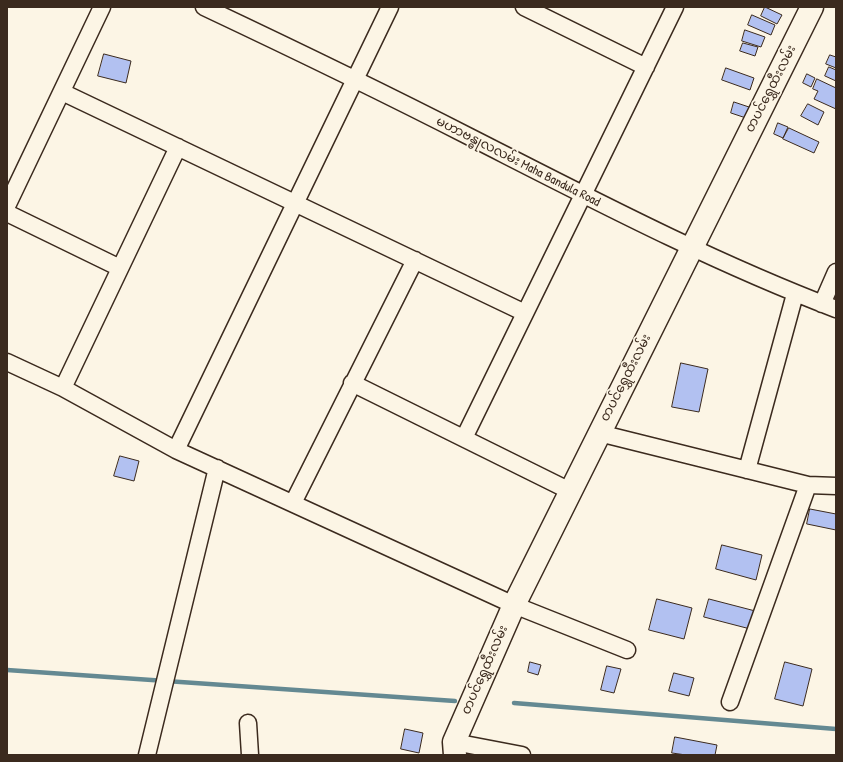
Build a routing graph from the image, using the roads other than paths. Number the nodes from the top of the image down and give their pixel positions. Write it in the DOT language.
graph roads {
  1 [pos="102,7"];
  2 [pos="204,7"];
  3 [pos="390,7"];
  4 [pos="524,7"];
  5 [pos="675,7"];
  6 [pos="812,7"];
  7 [pos="646,67"];
  8 [pos="355,79"];
  9 [pos="62,92"];
  10 [pos="178,147"];
  11 [pos="583,195"];
  12 [pos="295,203"];
  13 [pos="7,206"];
  14 [pos="7,213"];
  15 [pos="692,248"];
  16 [pos="415,260"];
  17 [pos="120,268"];
  18 [pos="836,272"];
  19 [pos="795,294"];
  20 [pos="829,307"];
  21 [pos="525,313"];
  22 [pos="7,362"];
  23 [pos="352,383"];
  24 [pos="63,388"];
  25 [pos="599,433"];
  26 [pos="464,438"];
  27 [pos="176,450"];
  28 [pos="217,468"];
  29 [pos="747,470"];
  30 [pos="808,485"];
  31 [pos="836,486"];
  32 [pos="570,491"];
  33 [pos="293,504"];
  34 [pos="514,605"];
  35 [pos="627,650"];
  36 [pos="730,702"];
  37 [pos="248,723"];
  38 [pos="454,749"];
  39 [pos="147,755"];
  40 [pos="250,755"];
  41 [pos="522,755"];
  1 -- 9 [label="street"];
  2 -- 8 [label="street, မဟာဗန္ဓုလလမ်း Maha Bandula Road"];
  3 -- 8 [label="street"];
  4 -- 7 [label="street"];
  5 -- 7 [label="street"];
  6 -- 15 [label="street, တပင်ရွှေထီးလမ်း"];
  7 -- 11 [label="street"];
  8 -- 11 [label="street, မဟာဗန္ဓုလလမ်း Maha Bandula Road"];
  8 -- 12 [label="street"];
  9 -- 10 [label="street"];
  9 -- 13 [label="street"];
  10 -- 12 [label="street"];
  10 -- 17 [label="street"];
  11 -- 15 [label="street, မဟာဗန္ဓုလလမ်း Maha Bandula Road"];
  11 -- 21 [label="street"];
  12 -- 16 [label="street"];
  12 -- 27 [label="street"];
  14 -- 17 [label="street"];
  15 -- 19 [label="street, မဟာဗန္ဓုလလမ်း Maha Bandula Road"];
  15 -- 25 [label="street, တပင်ရွှေထီးလမ်း"];
  16 -- 21 [label="street"];
  16 -- 23 [label="street"];
  17 -- 24 [label="street"];
  18 -- 20 [label="street"];
  19 -- 20 [label="street, မဟာဗန္ဓုလလမ်း Maha Bandula Road"];
  19 -- 29 [label="street"];
  21 -- 26 [label="street"];
  22 -- 24 [label="street"];
  23 -- 26 [label="street"];
  23 -- 33 [label="street"];
  24 -- 27 [label="street"];
  25 -- 29 [label="street"];
  25 -- 32 [label="street, တပင်ရွှေထီးလမ်း"];
  26 -- 32 [label="street"];
  27 -- 28 [label="street"];
  28 -- 33 [label="street"];
  28 -- 39 [label="street"];
  29 -- 30 [label="street"];
  30 -- 31 [label="street"];
  30 -- 36 [label="street"];
  32 -- 34 [label="street, တပင်ရွှေထီးလမ်း"];
  33 -- 34 [label="street"];
  34 -- 35 [label="street"];
  34 -- 38 [label="street, တပင်ရွှေထီးလမ်း"];
  37 -- 40 [label="street"];
  38 -- 41 [label="street"];
}
